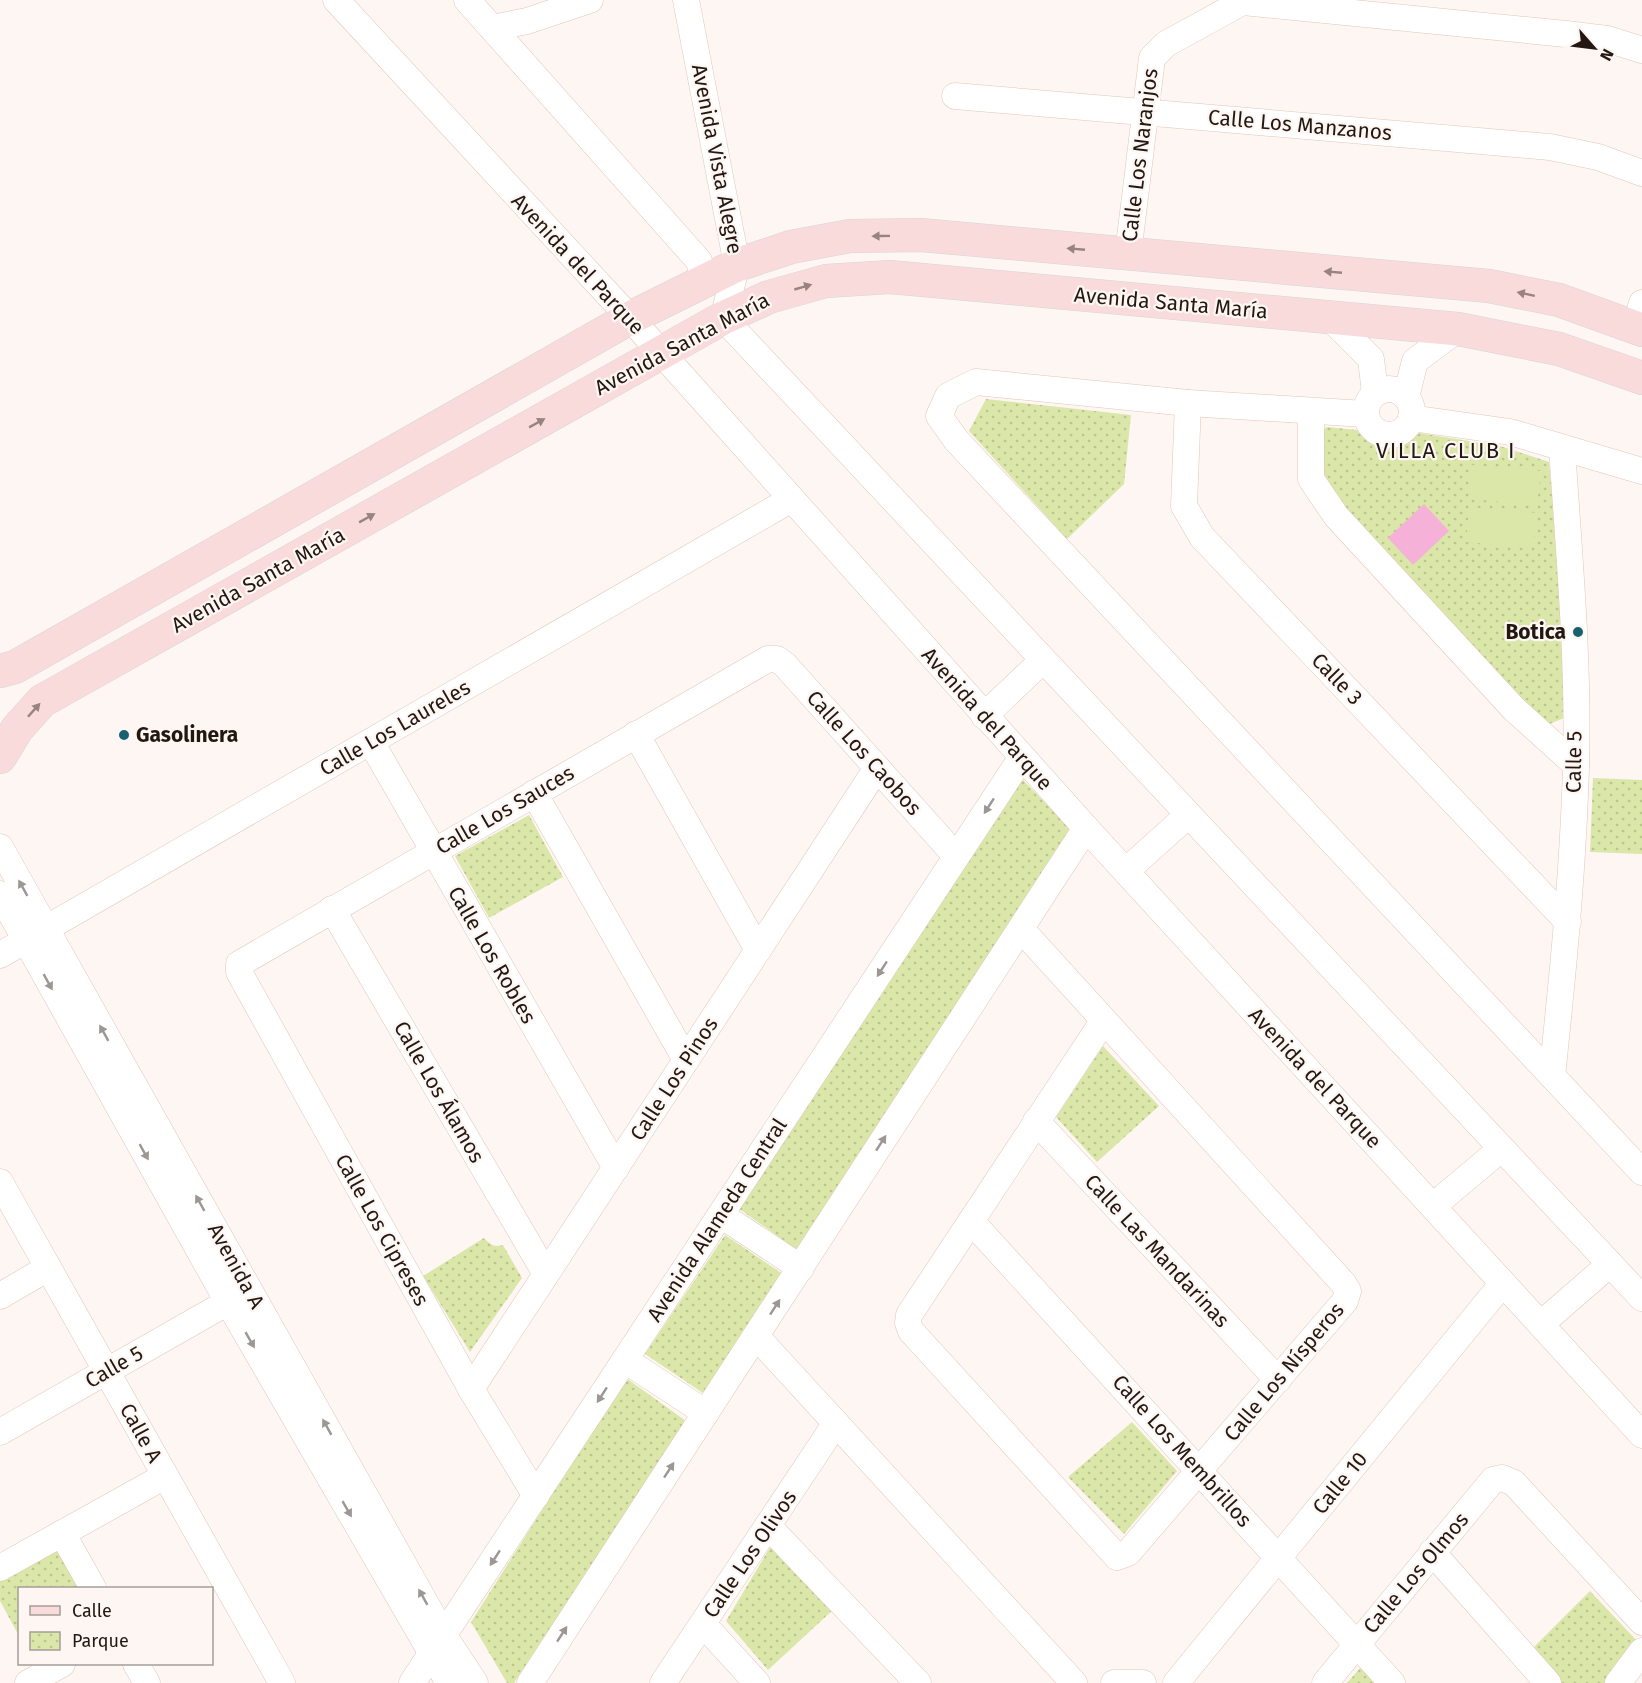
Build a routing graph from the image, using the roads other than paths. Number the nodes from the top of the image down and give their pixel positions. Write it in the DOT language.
graph roads {
  1 [pos="336,0"];
  2 [pos="467,0"];
  3 [pos="590,0"];
  4 [pos="686,0"];
  5 [pos="1245,1"];
  6 [pos="492,28"];
  7 [pos="1642,50"];
  8 [pos="955,96"];
  9 [pos="1146,112"];
  10 [pos="1642,173"];
  11 [pos="1138,254"];
  12 [pos="737,265"];
  13 [pos="704,281"];
  14 [pos="1144,300"];
  15 [pos="1573,306"];
  16 [pos="1329,317"];
  17 [pos="630,318"];
  18 [pos="723,318"];
  19 [pos="1640,320"];
  20 [pos="1458,329"];
  21 [pos="1559,349"];
  22 [pos="660,353"];
  23 [pos="1371,359"];
  24 [pos="1415,362"];
  25 [pos="1642,378"];
  26 [pos="1188,403"];
  27 [pos="1370,404"];
  28 [pos="1409,407"];
  29 [pos="1311,413"];
  30 [pos="1562,448"];
  31 [pos="1642,471"];
  32 [pos="790,500"];
  33 [pos="768,659"];
  34 [pos="1043,660"];
  35 [pos="0,671"];
  36 [pos="984,716"];
  37 [pos="0,734"];
  38 [pos="636,734"];
  39 [pos="371,742"];
  40 [pos="0,746"];
  41 [pos="0,757"];
  42 [pos="1022,757"];
  43 [pos="1576,765"];
  44 [pos="877,768"];
  45 [pos="534,793"];
  46 [pos="1188,815"];
  47 [pos="1086,828"];
  48 [pos="0,846"];
  49 [pos="432,852"];
  50 [pos="956,856"];
  51 [pos="1126,871"];
  52 [pos="0,894"];
  53 [pos="332,909"];
  54 [pos="1568,922"];
  55 [pos="1021,928"];
  56 [pos="35,936"];
  57 [pos="758,950"];
  58 [pos="0,955"];
  59 [pos="242,961"];
  60 [pos="1104,1020"];
  61 [pos="686,1060"];
  62 [pos="1552,1076"];
  63 [pos="1036,1121"];
  64 [pos="1501,1149"];
  65 [pos="616,1168"];
  66 [pos="1642,1172"];
  67 [pos="0,1182"];
  68 [pos="1433,1206"];
  69 [pos="721,1215"];
  70 [pos="971,1221"];
  71 [pos="1610,1264"];
  72 [pos="48,1268"];
  73 [pos="801,1268"];
  74 [pos="546,1274"];
  75 [pos="1503,1283"];
  76 [pos="0,1296"];
  77 [pos="1642,1298"];
  78 [pos="228,1302"];
  79 [pos="1541,1324"];
  80 [pos="756,1336"];
  81 [pos="626,1360"];
  82 [pos="106,1371"];
  83 [pos="1278,1380"];
  84 [pos="471,1389"];
  85 [pos="706,1413"];
  86 [pos="836,1423"];
  87 [pos="0,1432"];
  88 [pos="1642,1435"];
  89 [pos="1200,1471"];
  90 [pos="165,1476"];
  91 [pos="536,1496"];
  92 [pos="768,1526"];
  93 [pos="62,1533"];
  94 [pos="1432,1552"];
  95 [pos="1279,1557"];
  96 [pos="0,1568"];
  97 [pos="92,1587"];
  98 [pos="1642,1622"];
  99 [pos="703,1624"];
  100 [pos="1357,1644"];
  101 [pos="438,1645"];
  102 [pos="1642,1651"];
  103 [pos="60,1665"];
  104 [pos="137,1665"];
  105 [pos="28,1683"];
  106 [pos="147,1683"];
  107 [pos="282,1683"];
  108 [pos="412,1683"];
  109 [pos="449,1683"];
  110 [pos="475,1683"];
  111 [pos="530,1683"];
  112 [pos="663,1683"];
  113 [pos="758,1683"];
  114 [pos="918,1683"];
  115 [pos="1074,1683"];
  116 [pos="1114,1683"];
  117 [pos="1143,1683"];
  118 [pos="1176,1683"];
  119 [pos="1324,1683"];
  120 [pos="1392,1683"];
  121 [pos="1548,1683"];
  122 [pos="1618,1683"];
  1 -- 17 [label="street, Avenida del Parque"];
  2 -- 6 [label="street"];
  3 -- 6 [label="street"];
  4 -- 12 [label="street, Avenida Vista Alegre"];
  5 -- 7 [label="street"];
  5 -- 9 [label="street, Calle Los Naranjos"];
  6 -- 13 [label="street"];
  8 -- 9 [label="street, Calle Los Manzanos"];
  9 -- 10 [label="street, Calle Los Manzanos"];
  9 -- 11 [label="street, Calle Los Naranjos"];
  11 -- 12 [label="main road, Avenida Santa María, one-way"];
  11 -- 14 [label="main road"];
  15 -- 11 [label="main road, Avenida Santa María, one-way"];
  12 -- 13 [label="main road, Avenida Santa María"];
  12 -- 18 [label="street, Avenida Vista Alegre"];
  13 -- 17 [label="main road, Avenida Santa María"];
  14 -- 16 [label="main road, Avenida Santa María"];
  18 -- 14 [label="main road, Avenida Santa María, one-way"];
  15 -- 19 [label="main road, Avenida Santa María"];
  15 -- 21 [label="main road"];
  16 -- 20 [label="main road, Avenida Santa María"];
  16 -- 23 [label="street"];
  17 -- 22 [label="street, Avenida del Parque"];
  17 -- 35 [label="main road, Avenida Santa María"];
  18 -- 22 [label="main road, Avenida Santa María"];
  18 -- 34 [label="street"];
  20 -- 21 [label="main road, Avenida Santa María"];
  20 -- 24 [label="street"];
  21 -- 25 [label="main road, Avenida Santa María"];
  22 -- 32 [label="street, Avenida del Parque"];
  41 -- 22 [label="main road, Avenida Santa María, one-way"];
  23 -- 24 [label="street"];
  23 -- 27 [label="street"];
  24 -- 28 [label="street"];
  26 -- 29 [label="street"];
  26 -- 54 [label="street, Calle 3"];
  26 -- 62 [label="street"];
  27 -- 28 [label="street"];
  27 -- 28 [label="street"];
  27 -- 29 [label="street"];
  28 -- 30 [label="street"];
  29 -- 43 [label="street"];
  30 -- 31 [label="street"];
  30 -- 43 [label="street, Calle 5"];
  32 -- 36 [label="street, Avenida del Parque"];
  32 -- 39 [label="street, Calle Los Laureles"];
  33 -- 38 [label="street, Calle Los Sauces"];
  33 -- 44 [label="street, Calle Los Caobos"];
  34 -- 36 [label="street"];
  34 -- 46 [label="street"];
  36 -- 42 [label="street, Avenida del Parque"];
  37 -- 40 [label="main road"];
  38 -- 45 [label="street, Calle Los Sauces"];
  38 -- 57 [label="street"];
  39 -- 49 [label="street, Calle Los Robles"];
  39 -- 56 [label="street, Calle Los Laureles"];
  42 -- 47 [label="street, Avenida del Parque"];
  42 -- 50 [label="street, Avenida Alameda Central, one-way"];
  43 -- 54 [label="street, Calle 5"];
  44 -- 50 [label="street, Calle Los Caobos"];
  44 -- 57 [label="street, Calle Los Pinos"];
  45 -- 49 [label="street, Calle Los Sauces"];
  45 -- 61 [label="street"];
  46 -- 51 [label="street"];
  46 -- 64 [label="street"];
  47 -- 51 [label="street, Avenida del Parque"];
  47 -- 55 [label="street"];
  56 -- 48 [label="street, Avenida A, one-way"];
  49 -- 53 [label="street, Calle Los Sauces"];
  49 -- 65 [label="street, Calle Los Robles"];
  50 -- 69 [label="street, Avenida Alameda Central, one-way"];
  51 -- 68 [label="street, Avenida del Parque"];
  52 -- 56 [label="street, Avenida A"];
  53 -- 59 [label="street, Calle Los Sauces"];
  53 -- 74 [label="street, Calle Los Álamos"];
  54 -- 62 [label="street, Calle 5"];
  55 -- 60 [label="street, Calle Los Nísperos"];
  73 -- 55 [label="street, one-way"];
  56 -- 58 [label="street, Calle Los Laureles"];
  56 -- 78 [label="street, Avenida A, one-way"];
  101 -- 56 [label="street, Avenida A, one-way"];
  57 -- 61 [label="street, Calle Los Pinos"];
  59 -- 84 [label="street, Calle Los Cipreses"];
  60 -- 63 [label="street"];
  60 -- 83 [label="street, Calle Los Nísperos"];
  61 -- 65 [label="street, Calle Los Pinos"];
  62 -- 66 [label="street"];
  63 -- 70 [label="street"];
  63 -- 83 [label="street, Calle Las Mandarinas"];
  64 -- 68 [label="street"];
  64 -- 71 [label="street"];
  65 -- 74 [label="street, Calle Los Pinos"];
  67 -- 72 [label="street, Calle A"];
  68 -- 75 [label="street, Avenida del Parque"];
  69 -- 73 [label="street"];
  69 -- 81 [label="street, Avenida Alameda Central"];
  70 -- 89 [label="street, Calle Los Membrillos"];
  70 -- 89 [label="street, Calle Los Nísperos"];
  71 -- 77 [label="street"];
  71 -- 79 [label="street"];
  72 -- 76 [label="street"];
  72 -- 82 [label="street, Calle A"];
  80 -- 73 [label="street, one-way"];
  74 -- 84 [label="street, Calle Los Pinos"];
  75 -- 79 [label="street, Avenida del Parque"];
  75 -- 95 [label="street, Calle 10"];
  78 -- 82 [label="street, Calle 5"];
  78 -- 101 [label="street, Avenida A, one-way"];
  79 -- 88 [label="street, Avenida del Parque"];
  80 -- 85 [label="street"];
  80 -- 86 [label="street"];
  81 -- 85 [label="street"];
  81 -- 91 [label="street, Avenida Alameda Central, one-way"];
  82 -- 87 [label="street, Calle 5"];
  82 -- 90 [label="street, Calle A"];
  83 -- 89 [label="street, Calle Los Nísperos"];
  84 -- 91 [label="street, Calle Los Cipreses"];
  111 -- 85 [label="street, one-way"];
  86 -- 92 [label="street, Calle Los Olivos"];
  86 -- 115 [label="street"];
  89 -- 95 [label="street, Calle Los Membrillos"];
  90 -- 93 [label="street"];
  90 -- 107 [label="street, Calle A"];
  91 -- 101 [label="street, Avenida Alameda Central, one-way"];
  92 -- 99 [label="street, Calle Los Olivos"];
  92 -- 114 [label="street"];
  93 -- 96 [label="street"];
  93 -- 97 [label="street"];
  94 -- 98 [label="street, Calle Los Olmos"];
  94 -- 100 [label="street, Calle Los Olmos"];
  94 -- 121 [label="street"];
  95 -- 100 [label="street, Calle Los Membrillos"];
  95 -- 118 [label="street, Calle 10"];
  99 -- 112 [label="street, Calle Los Olivos"];
  99 -- 113 [label="street"];
  100 -- 119 [label="street, Calle Los Olmos"];
  100 -- 120 [label="street, Calle Los Membrillos"];
  101 -- 108 [label="street, Avenida Alameda Central"];
  101 -- 109 [label="street, Avenida A"];
  101 -- 110 [label="street, Avenida A"];
  102 -- 122 [label="street"];
  103 -- 105 [label="street"];
  104 -- 106 [label="street"];
  116 -- 117 [label="street"];
}
